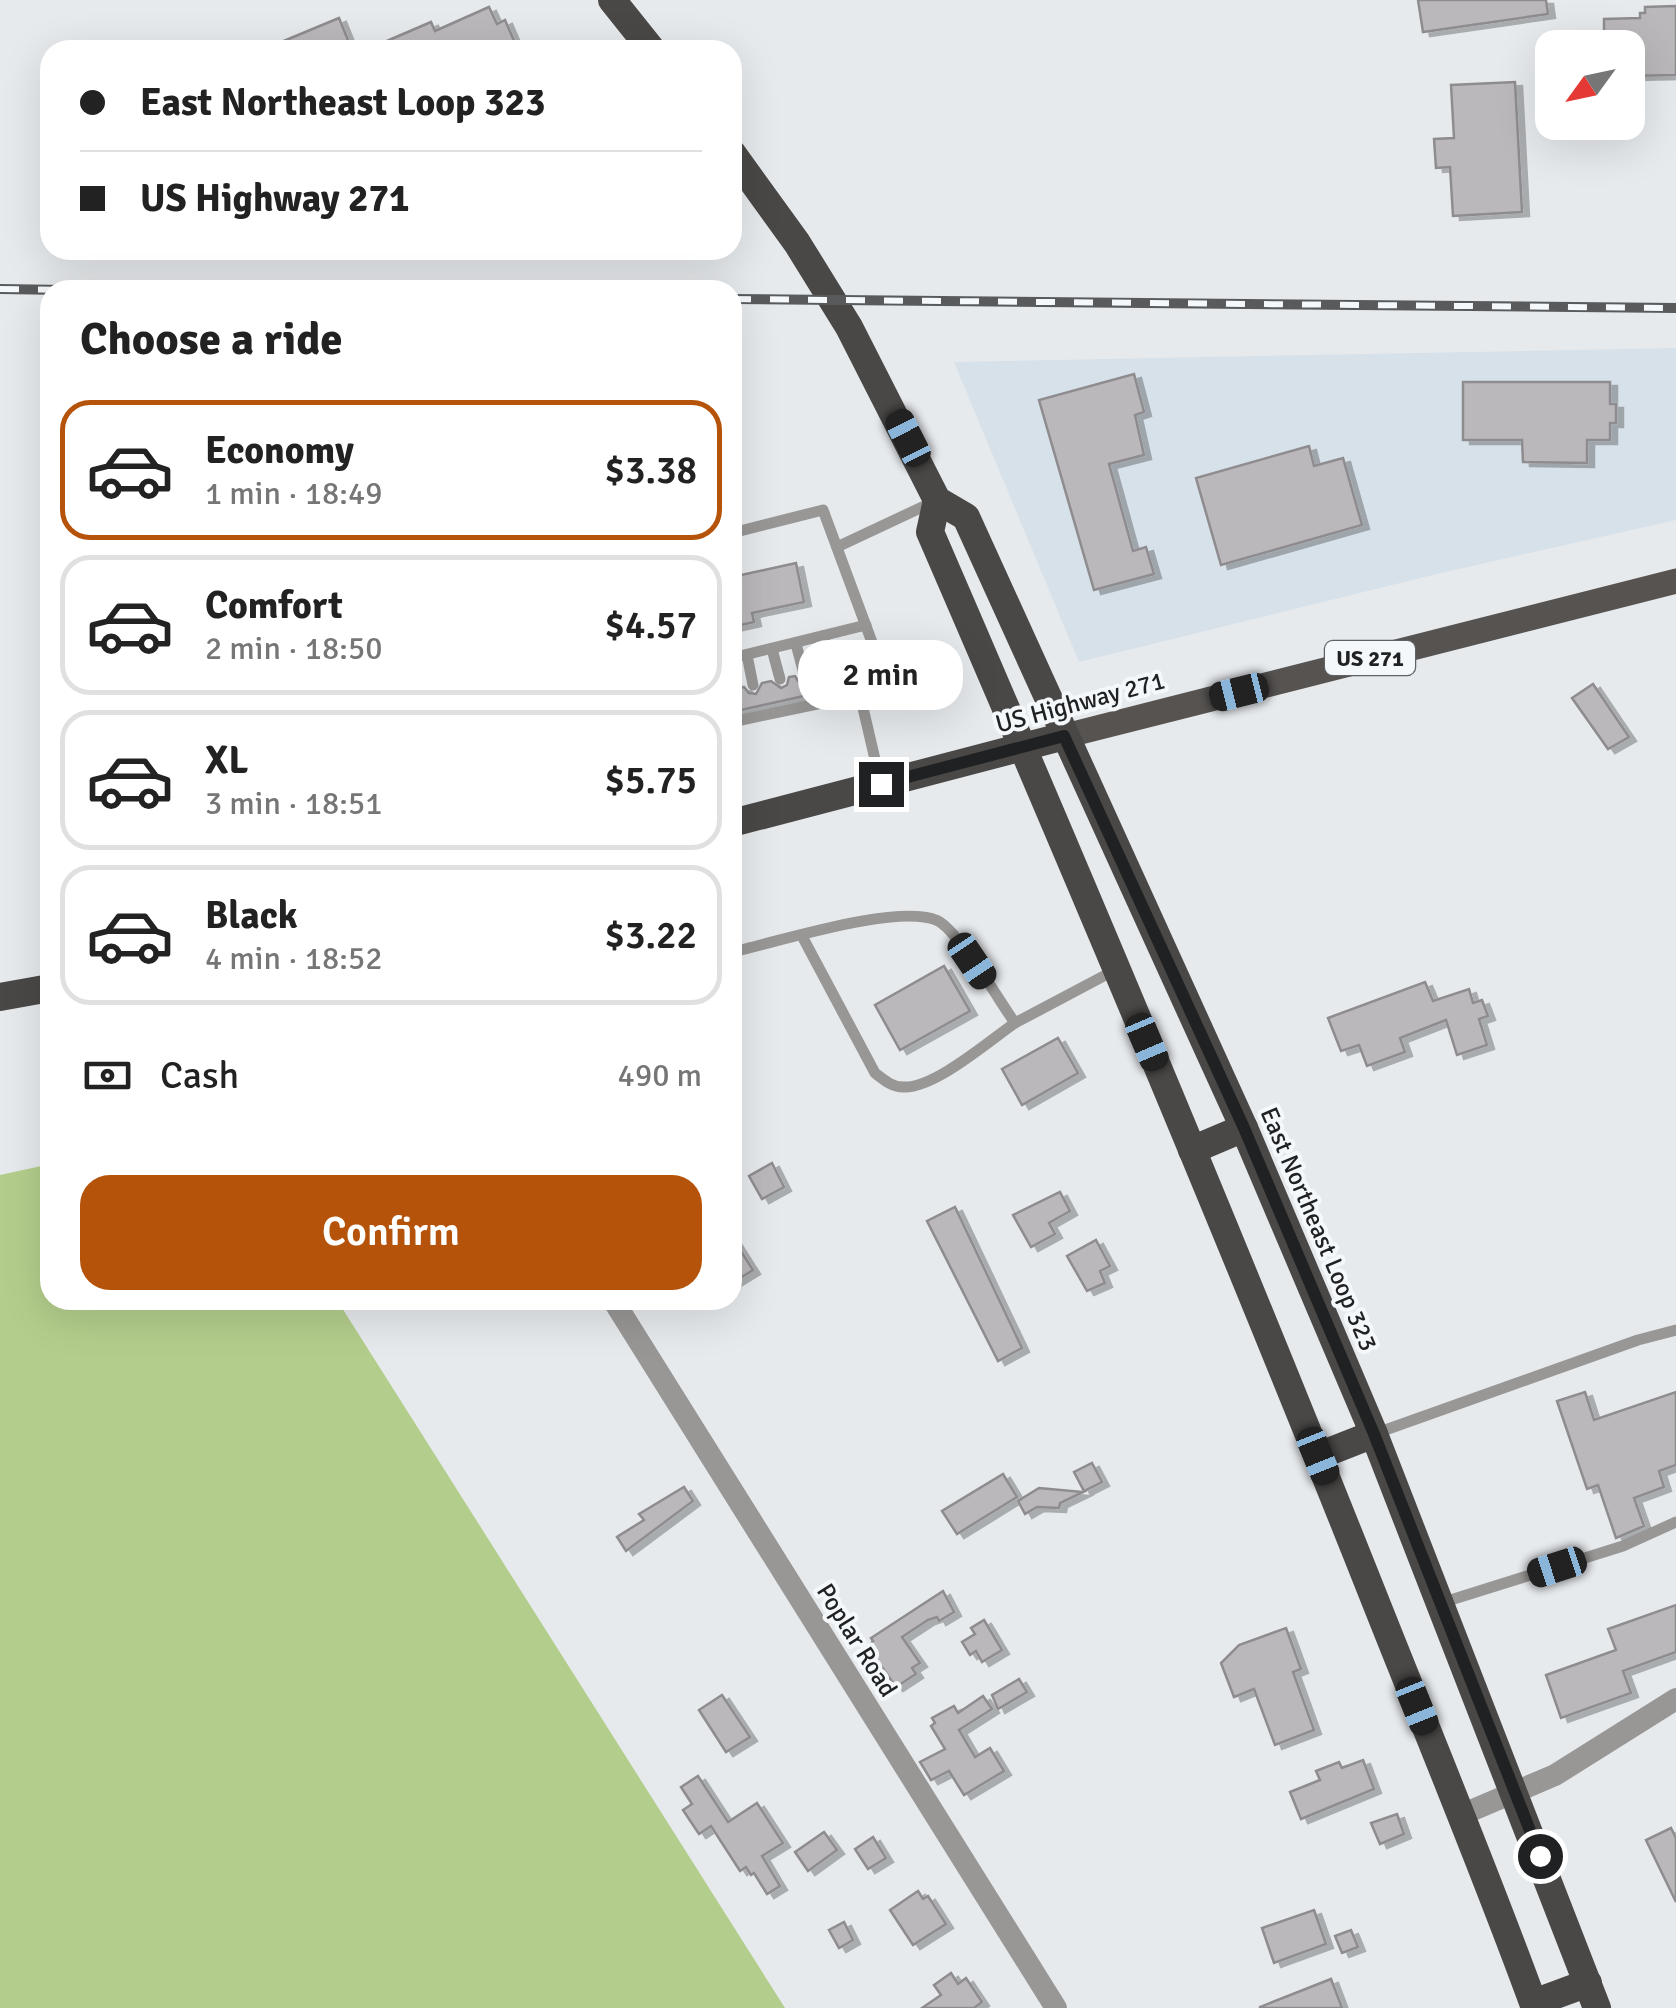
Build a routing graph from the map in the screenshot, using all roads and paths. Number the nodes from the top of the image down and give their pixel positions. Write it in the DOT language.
graph roads {
  1 [pos="612,0"];
  2 [pos="644,40"];
  3 [pos="742,167"];
  4 [pos="937,500"];
  5 [pos="742,530"];
  6 [pos="837,547"];
  7 [pos="1675,583"];
  8 [pos="866,625"];
  9 [pos="823,636"];
  10 [pos="796,644"];
  11 [pos="772,650"];
  12 [pos="747,655"];
  13 [pos="742,656"];
  14 [pos="832,667"];
  15 [pos="804,674"];
  16 [pos="780,679"];
  17 [pos="753,686"];
  18 [pos="860,695"];
  19 [pos="742,717"];
  20 [pos="1064,736"];
  21 [pos="1024,748"];
  22 [pos="881,784"];
  23 [pos="742,820"];
  24 [pos="802,936"];
  25 [pos="742,950"];
  26 [pos="1116,969"];
  27 [pos="40,990"];
  28 [pos="0,998"];
  29 [pos="1014,1024"];
  30 [pos="1244,1128"];
  31 [pos="1192,1150"];
  32 [pos="619,1310"];
  33 [pos="1676,1330"];
  34 [pos="1374,1434"];
  35 [pos="1318,1456"];
  36 [pos="1676,1522"];
  37 [pos="1440,1603"];
  38 [pos="1676,1698"];
  39 [pos="1516,1794"];
  40 [pos="1460,1815"];
  41 [pos="1593,1995"];
  42 [pos="1535,2006"];
  43 [pos="1056,2008"];
  1 -- 2 [label="highway"];
  3 -- 4 [label="highway, East Northeast Loop 323"];
  4 -- 6 [label="lane"];
  4 -- 20 [label="highway, East Northeast Loop 323"];
  4 -- 21 [label="highway, East Northeast Loop 323"];
  5 -- 6 [label="lane"];
  6 -- 8 [label="lane"];
  7 -- 20 [label="main road, US Highway 271 / US 271"];
  8 -- 9 [label="lane"];
  8 -- 18 [label="lane"];
  9 -- 10 [label="lane"];
  9 -- 14 [label="lane"];
  10 -- 11 [label="lane"];
  10 -- 15 [label="lane"];
  11 -- 12 [label="lane"];
  11 -- 16 [label="lane"];
  12 -- 13 [label="lane"];
  12 -- 17 [label="lane"];
  18 -- 19 [label="lane"];
  18 -- 22 [label="lane"];
  20 -- 21 [label="highway, US Highway 271 / US 271"];
  20 -- 30 [label="highway, East Northeast Loop 323"];
  21 -- 22 [label="highway, US Highway 271 / US 271"];
  21 -- 26 [label="highway, East Northeast Loop 323"];
  22 -- 23 [label="highway, US Highway 271 / US 271"];
  24 -- 25 [label="lane"];
  24 -- 29 [label="lane"];
  24 -- 29 [label="lane"];
  26 -- 29 [label="lane"];
  26 -- 31 [label="highway, East Northeast Loop 323"];
  27 -- 28 [label="highway"];
  30 -- 31 [label="highway"];
  30 -- 34 [label="highway, East Northeast Loop 323"];
  31 -- 35 [label="highway, East Northeast Loop 323"];
  32 -- 43 [label="street, Poplar Road"];
  33 -- 34 [label="lane"];
  34 -- 35 [label="highway"];
  34 -- 37 [label="highway, East Northeast Loop 323"];
  35 -- 40 [label="highway, East Northeast Loop 323"];
  36 -- 37 [label="lane"];
  37 -- 39 [label="highway, East Northeast Loop 323"];
  38 -- 39 [label="street"];
  39 -- 40 [label="street"];
  39 -- 41 [label="highway, East Northeast Loop 323"];
  40 -- 42 [label="highway, East Northeast Loop 323"];
  41 -- 42 [label="highway"];
}
